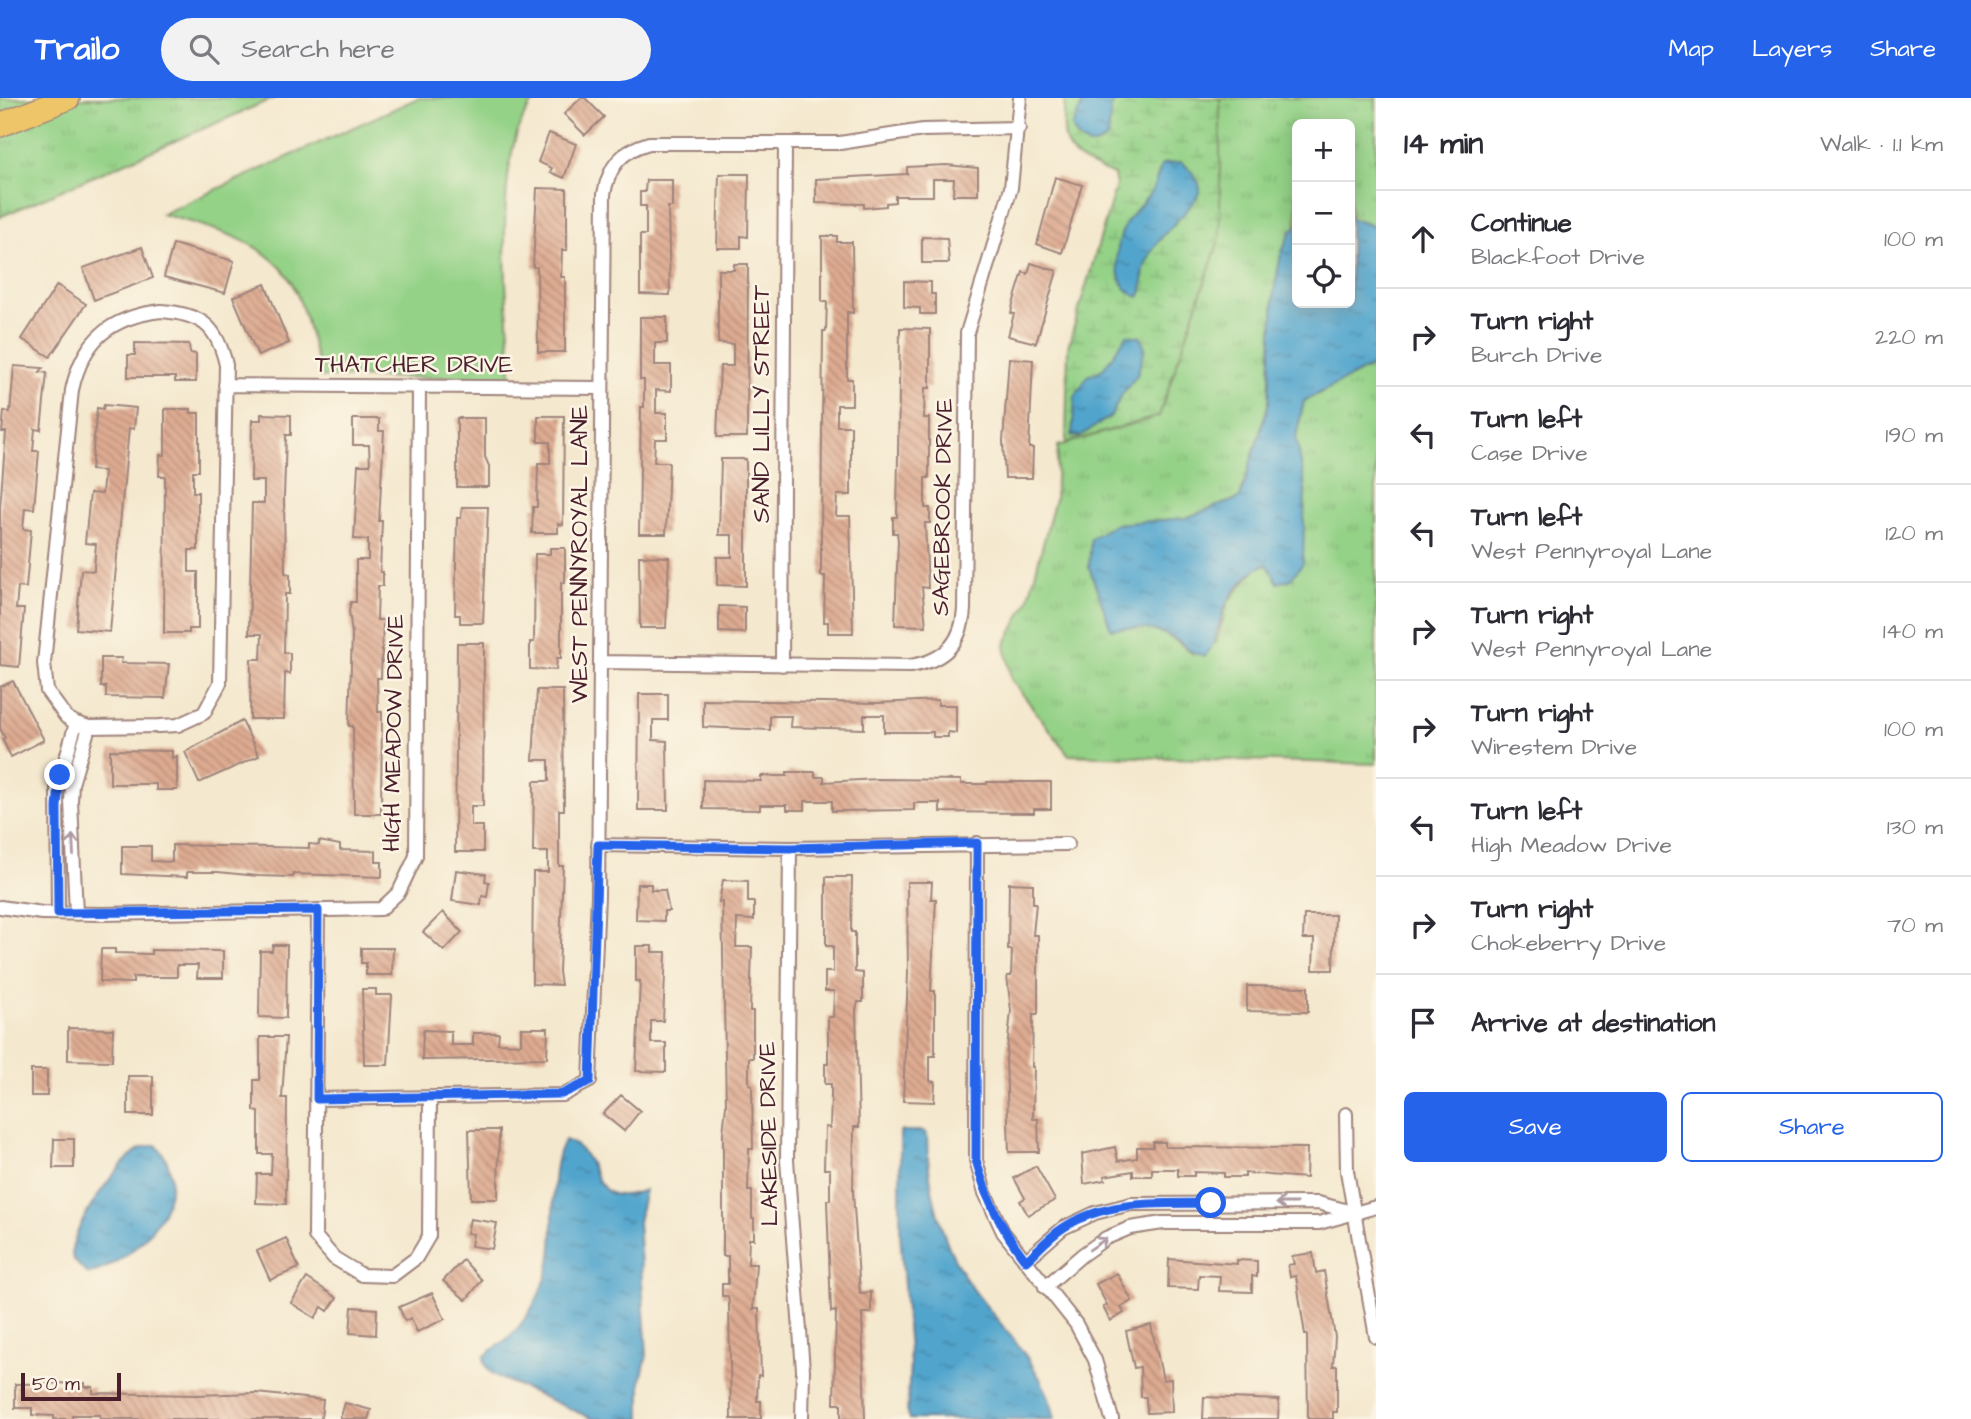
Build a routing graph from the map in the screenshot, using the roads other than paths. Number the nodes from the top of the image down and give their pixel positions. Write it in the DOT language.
graph roads {
  1 [pos="68,98"];
  2 [pos="1020,98"];
  3 [pos="0,125"];
  4 [pos="1019,128"];
  5 [pos="785,143"];
  6 [pos="225,385"];
  7 [pos="419,387"];
  8 [pos="602,388"];
  9 [pos="600,662"];
  10 [pos="782,665"];
  11 [pos="76,723"];
  12 [pos="89,727"];
  13 [pos="977,843"];
  14 [pos="1068,844"];
  15 [pos="598,845"];
  16 [pos="790,848"];
  17 [pos="3,904"];
  18 [pos="318,910"];
  19 [pos="58,913"];
  20 [pos="76,914"];
  21 [pos="430,1097"];
  22 [pos="317,1099"];
  23 [pos="1346,1114"];
  24 [pos="1376,1207"];
  25 [pos="1353,1212"];
  26 [pos="1026,1261"];
  27 [pos="1045,1287"];
  28 [pos="1376,1337"];
  29 [pos="802,1419"];
  30 [pos="1112,1419"];
  1 -- 3 [label="highway"];
  2 -- 4 [label="street, SAGEBROOK DRIVE"];
  4 -- 5 [label="street, WEST PENNYROYAL LANE"];
  4 -- 10 [label="street, SAGEBROOK DRIVE"];
  5 -- 8 [label="street, WEST PENNYROYAL LANE"];
  5 -- 10 [label="street, SAND LILLY STREET"];
  6 -- 7 [label="street, THATCHER DRIVE"];
  6 -- 11 [label="street"];
  6 -- 12 [label="street"];
  7 -- 8 [label="street, THATCHER DRIVE"];
  7 -- 18 [label="street, HIGH MEADOW DRIVE"];
  8 -- 9 [label="street, WEST PENNYROYAL LANE"];
  9 -- 10 [label="street, SAGEBROOK DRIVE"];
  9 -- 15 [label="street, WEST PENNYROYAL LANE"];
  11 -- 12 [label="street"];
  11 -- 19 [label="street"];
  20 -- 12 [label="street, one-way"];
  13 -- 14 [label="street"];
  13 -- 16 [label="street"];
  13 -- 26 [label="street"];
  15 -- 16 [label="street"];
  15 -- 21 [label="street, WEST PENNYROYAL LANE"];
  16 -- 29 [label="street, LAKESIDE DRIVE"];
  17 -- 19 [label="street, HIGH MEADOW DRIVE"];
  18 -- 20 [label="street, HIGH MEADOW DRIVE"];
  18 -- 22 [label="street"];
  19 -- 20 [label="street, HIGH MEADOW DRIVE"];
  21 -- 22 [label="street, WEST PENNYROYAL LANE"];
  21 -- 22 [label="street"];
  23 -- 25 [label="street"];
  24 -- 25 [label="street"];
  25 -- 26 [label="street, one-way"];
  27 -- 25 [label="street, one-way"];
  25 -- 28 [label="street"];
  26 -- 27 [label="street"];
  27 -- 30 [label="street"];
}
